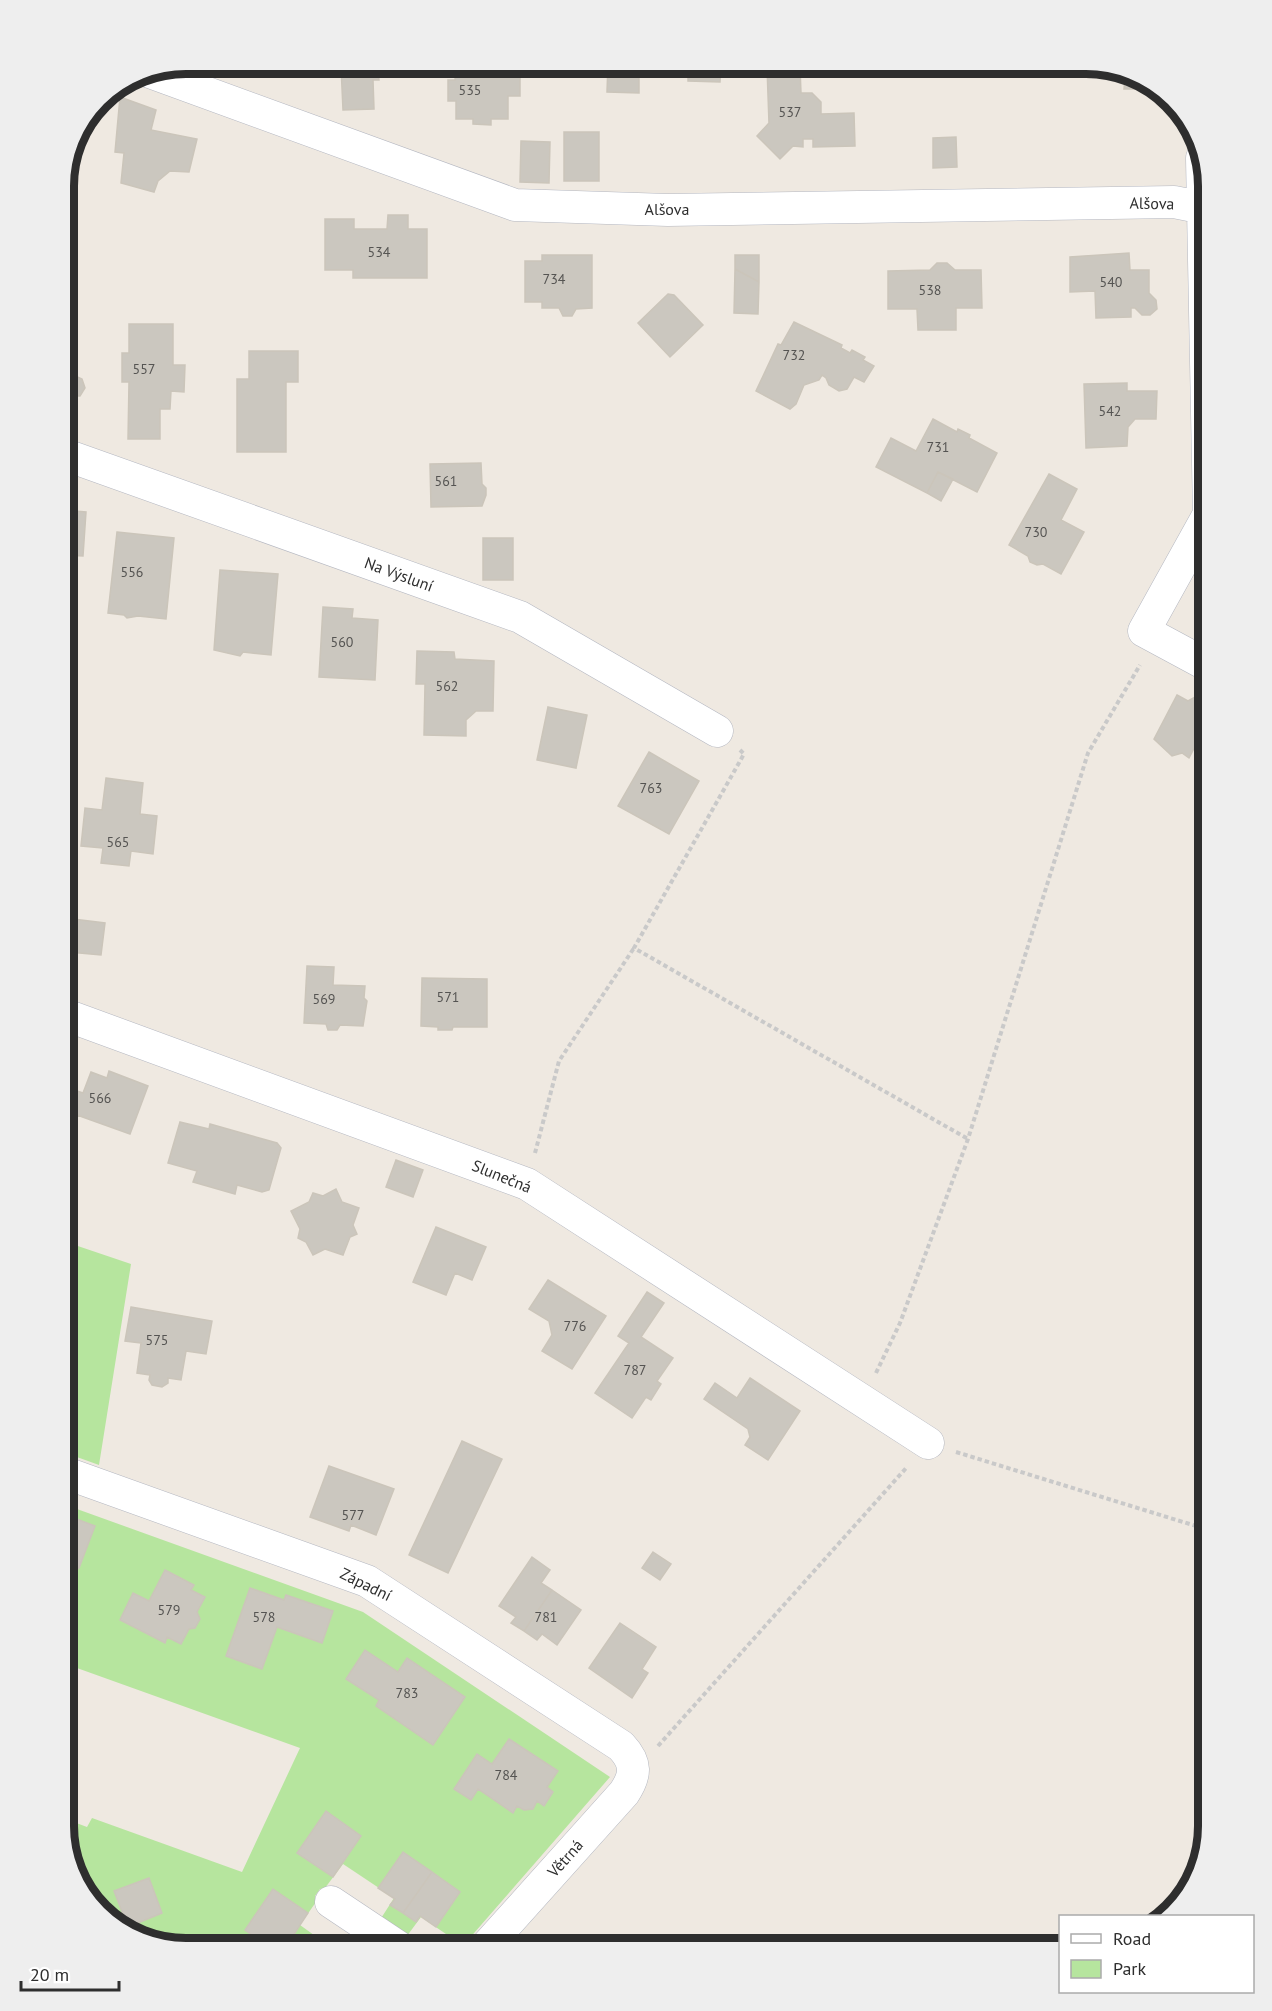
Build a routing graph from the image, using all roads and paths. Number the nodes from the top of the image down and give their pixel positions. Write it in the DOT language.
graph roads {
  1 [pos="162,76"];
  2 [pos="1198,206"];
  3 [pos="74,458"];
  4 [pos="1198,534"];
  5 [pos="1155,638"];
  6 [pos="1198,660"];
  7 [pos="717,731"];
  8 [pos="634,948"];
  9 [pos="74,1018"];
  10 [pos="968,1139"];
  11 [pos="527,1184"];
  12 [pos="862,1401"];
  13 [pos="928,1443"];
  14 [pos="74,1476"];
  15 [pos="1198,1527"];
  16 [pos="634,1768"];
  17 [pos="331,1902"];
  18 [pos="384,1937"];
  19 [pos="495,1937"];
  1 -- 2 [label="street, Alšova"];
  3 -- 7 [label="street, Na Výsluní"];
  4 -- 5 [label="street"];
  5 -- 6 [label="street"];
  5 -- 10 [label="path"];
  7 -- 8 [label="path"];
  8 -- 10 [label="path"];
  8 -- 11 [label="path"];
  9 -- 11 [label="street, Slunečná"];
  10 -- 12 [label="path"];
  11 -- 12 [label="street, Slunečná"];
  12 -- 13 [label="street, Slunečná"];
  13 -- 15 [label="path"];
  13 -- 16 [label="path"];
  14 -- 16 [label="street, Západní"];
  16 -- 19 [label="street, Větrná"];
  17 -- 18 [label="street"];
}
